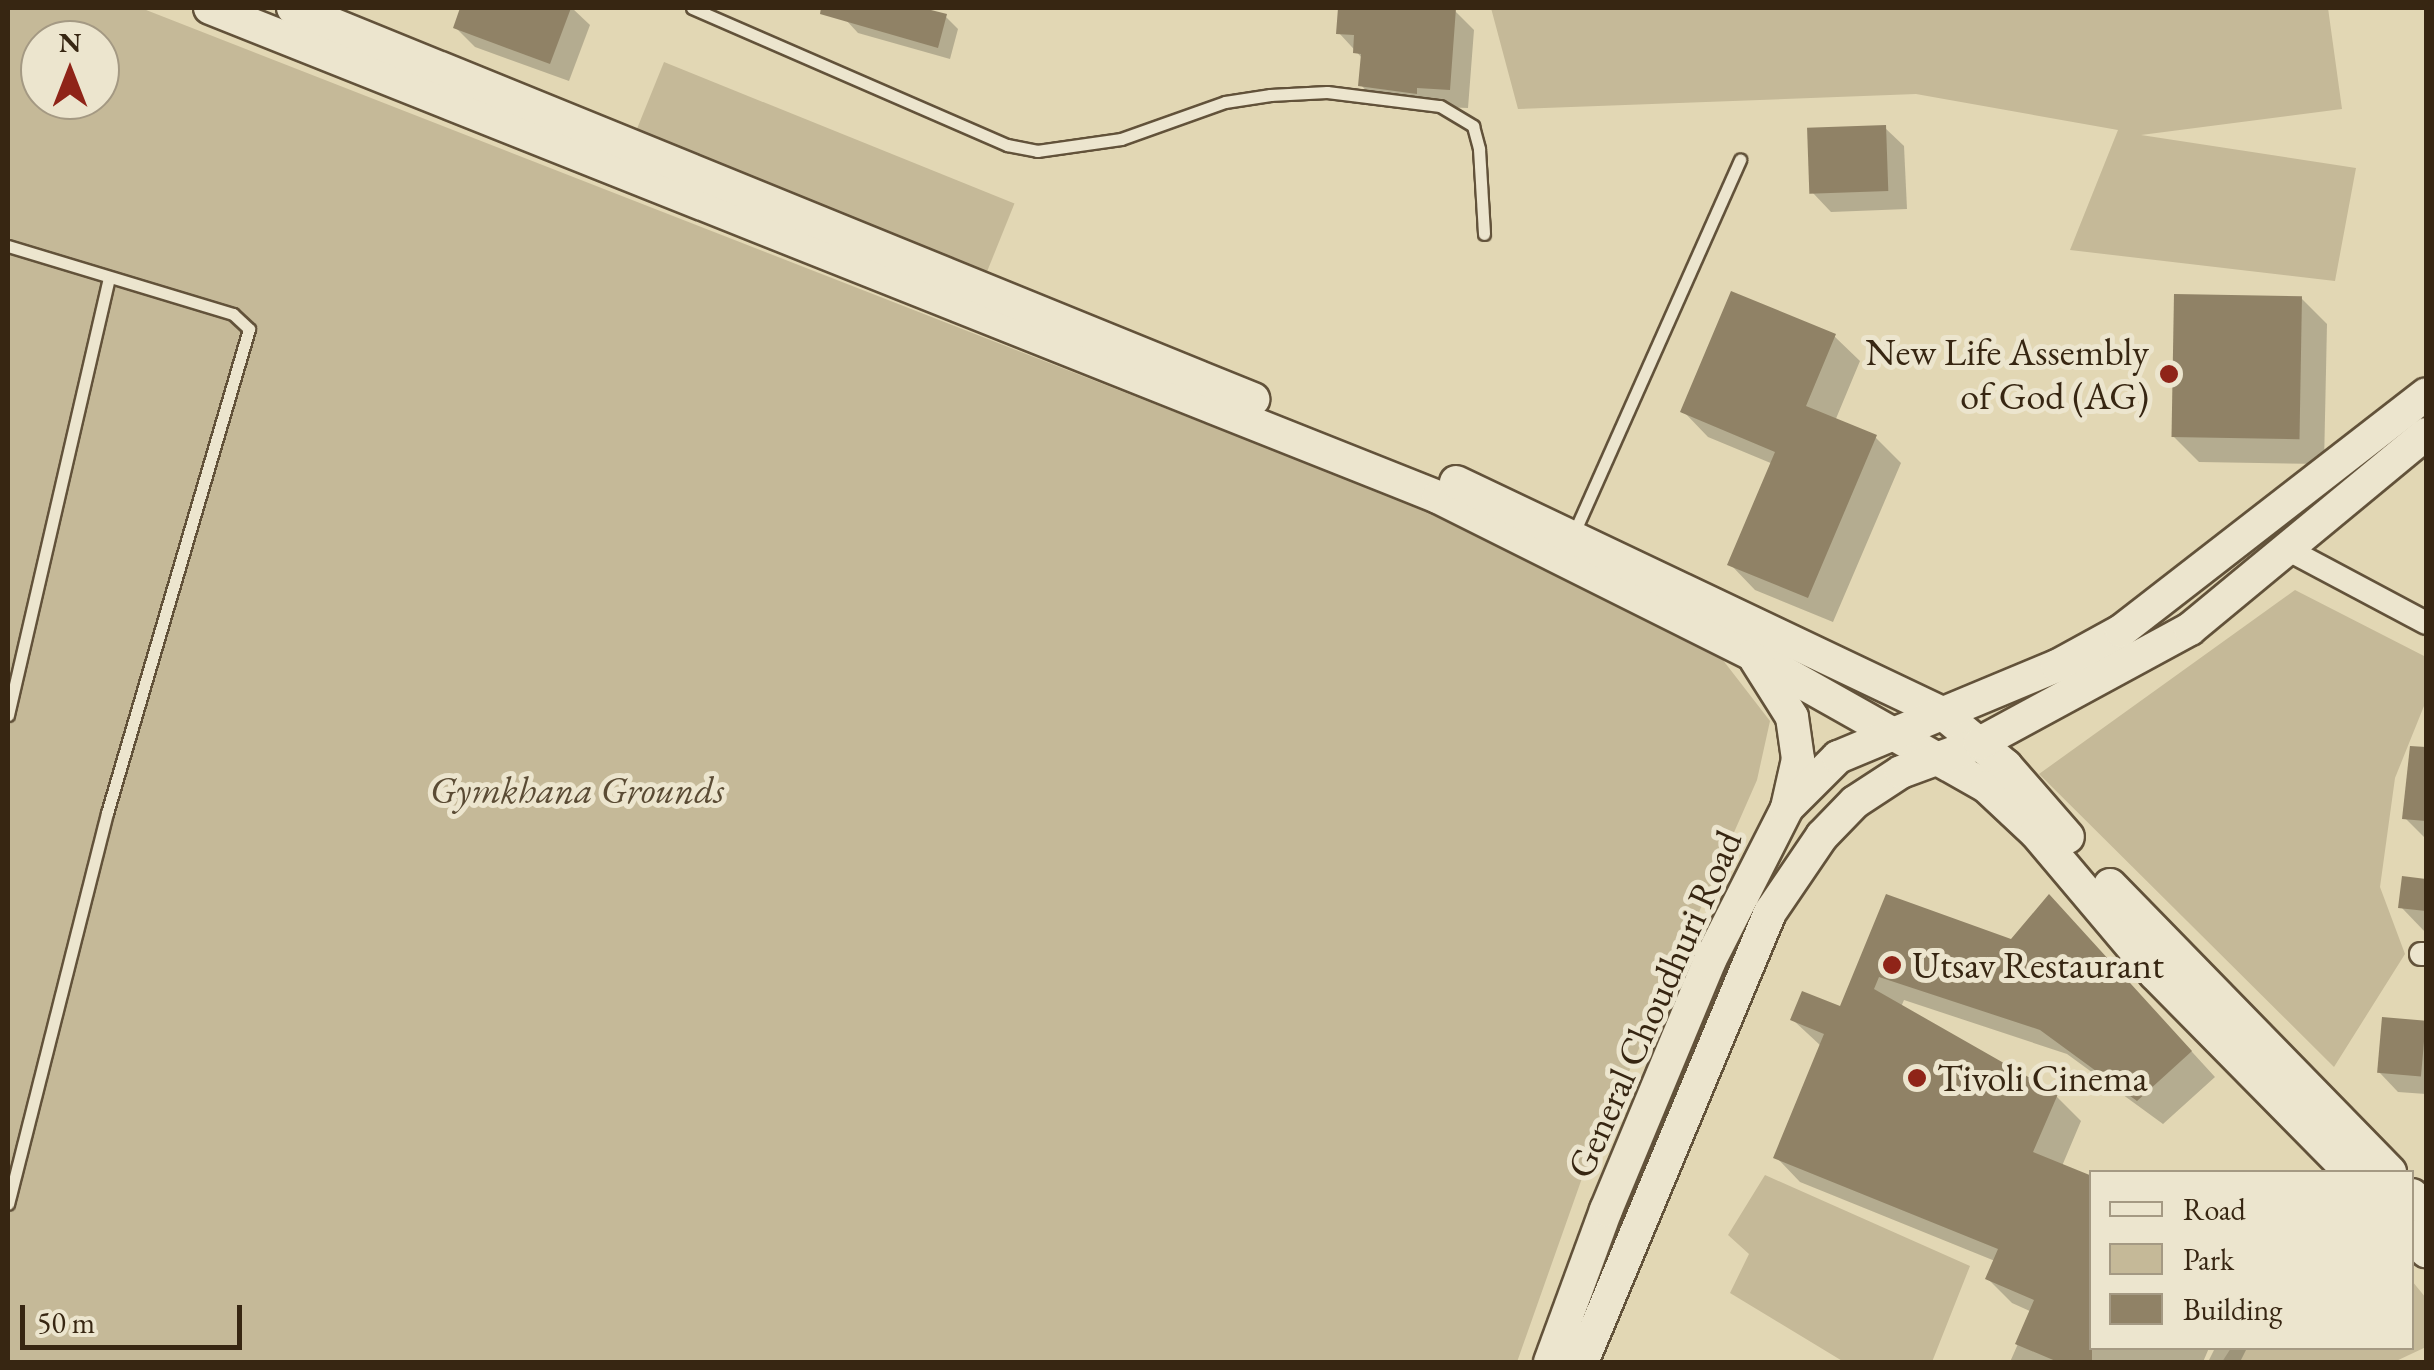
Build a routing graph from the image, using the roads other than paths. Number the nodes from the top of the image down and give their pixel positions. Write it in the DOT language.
graph roads {
  1 [pos="210,8"];
  2 [pos="293,8"];
  3 [pos="692,8"];
  4 [pos="334,15"];
  5 [pos="1740,160"];
  6 [pos="1484,234"];
  7 [pos="8,246"];
  8 [pos="109,278"];
  9 [pos="2426,394"];
  10 [pos="2426,434"];
  11 [pos="1573,537"];
  12 [pos="2287,550"];
  13 [pos="2426,623"];
  14 [pos="1753,655"];
  15 [pos="1841,665"];
  16 [pos="1826,695"];
  17 [pos="1942,713"];
  18 [pos="8,715"];
  19 [pos="2025,719"];
  20 [pos="1897,734"];
  21 [pos="1980,744"];
  22 [pos="1940,758"];
  23 [pos="2023,786"];
  24 [pos="1787,808"];
  25 [pos="2348,1170"];
  26 [pos="2388,1170"];
  27 [pos="8,1204"];
  28 [pos="1550,1362"];
  29 [pos="1582,1362"];
  1 -- 14 [label="main road"];
  2 -- 4 [label="main road"];
  3 -- 6 [label="lane"];
  4 -- 11 [label="main road"];
  5 -- 11 [label="lane"];
  7 -- 8 [label="lane"];
  8 -- 18 [label="lane"];
  8 -- 27 [label="lane"];
  9 -- 17 [label="main road"];
  10 -- 12 [label="main road, General Choudhuri Road"];
  11 -- 15 [label="main road"];
  12 -- 13 [label="street"];
  12 -- 19 [label="main road, General Choudhuri Road"];
  14 -- 16 [label="main road"];
  14 -- 24 [label="main road"];
  15 -- 16 [label="main road"];
  15 -- 17 [label="main road"];
  16 -- 20 [label="main road"];
  17 -- 20 [label="main road, General Choudhuri Road"];
  17 -- 21 [label="main road"];
  19 -- 21 [label="main road, General Choudhuri Road"];
  19 -- 23 [label="main road"];
  20 -- 22 [label="main road"];
  20 -- 24 [label="main road, General Choudhuri Road"];
  21 -- 22 [label="main road, General Choudhuri Road"];
  21 -- 23 [label="main road"];
  22 -- 25 [label="main road"];
  22 -- 29 [label="main road, General Choudhuri Road"];
  23 -- 26 [label="main road"];
  24 -- 28 [label="main road, General Choudhuri Road"];
}
